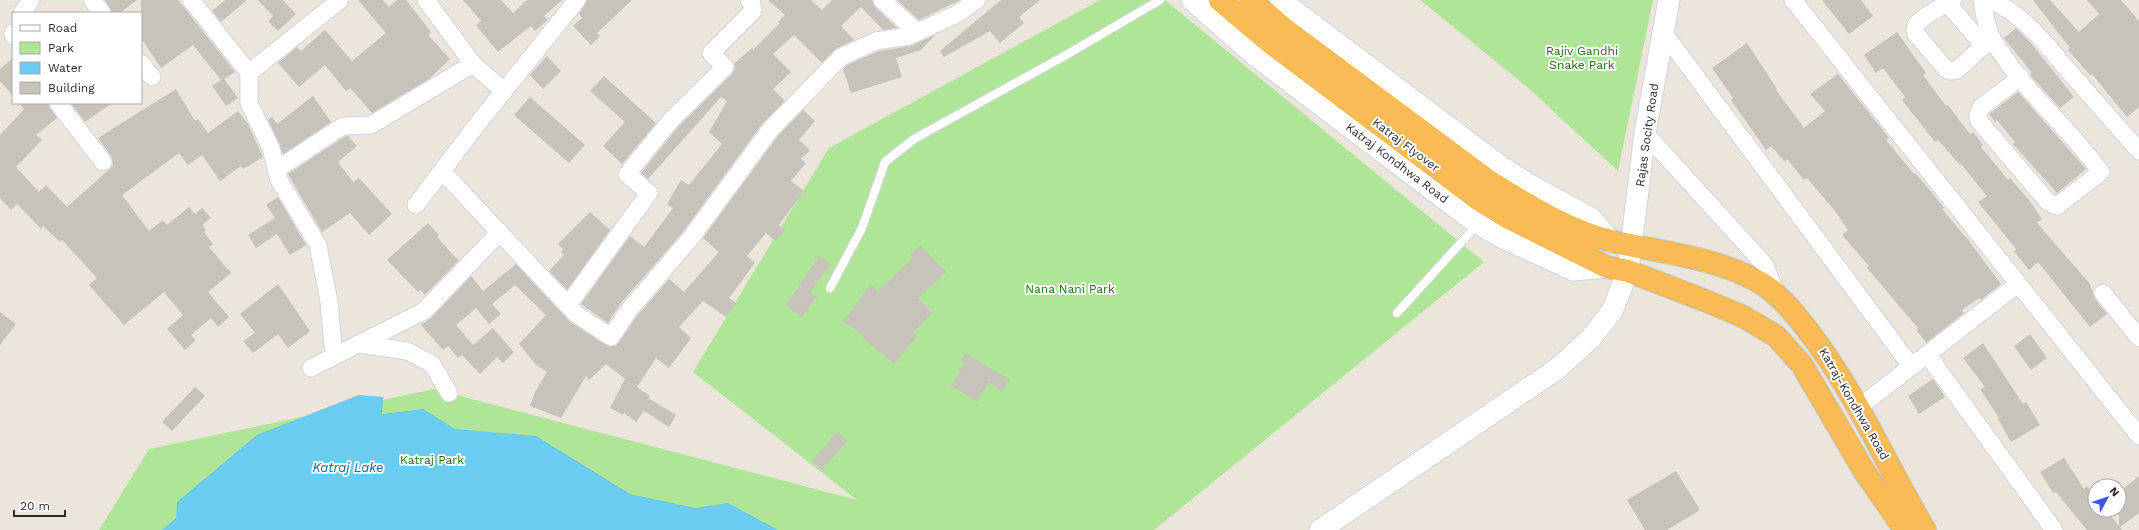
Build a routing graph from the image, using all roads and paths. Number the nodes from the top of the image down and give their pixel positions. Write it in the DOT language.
graph roads {
  1 [pos="31,0"];
  2 [pos="92,0"];
  3 [pos="191,0"];
  4 [pos="340,0"];
  5 [pos="426,0"];
  6 [pos="577,0"];
  7 [pos="749,0"];
  8 [pos="882,0"];
  9 [pos="977,0"];
  10 [pos="1160,0"];
  11 [pos="1192,0"];
  12 [pos="1220,0"];
  13 [pos="1251,0"];
  14 [pos="1280,0"];
  15 [pos="1669,0"];
  16 [pos="1793,0"];
  17 [pos="1982,0"];
  18 [pos="1988,0"];
  19 [pos="1950,2"];
  20 [pos="23,12"];
  21 [pos="101,12"];
  22 [pos="917,32"];
  23 [pos="1663,32"];
  24 [pos="1988,42"];
  25 [pos="142,64"];
  26 [pos="473,64"];
  27 [pos="248,73"];
  28 [pos="152,77"];
  29 [pos="2021,77"];
  30 [pos="504,91"];
  31 [pos="59,104"];
  32 [pos="1645,134"];
  33 [pos="2139,151"];
  34 [pos="103,162"];
  35 [pos="276,170"];
  36 [pos="442,171"];
  37 [pos="416,205"];
  38 [pos="1479,223"];
  39 [pos="500,232"];
  40 [pos="1580,242"];
  41 [pos="1611,242"];
  42 [pos="1632,245"];
  43 [pos="1607,267"];
  44 [pos="1628,271"];
  45 [pos="2018,284"];
  46 [pos="830,288"];
  47 [pos="2103,293"];
  48 [pos="1776,295"];
  49 [pos="568,305"];
  50 [pos="1397,313"];
  51 [pos="2139,338"];
  52 [pos="359,344"];
  53 [pos="1927,354"];
  54 [pos="334,356"];
  55 [pos="1911,366"];
  56 [pos="311,368"];
  57 [pos="449,393"];
  58 [pos="1859,407"];
  59 [pos="2139,436"];
  60 [pos="1320,530"];
  61 [pos="1905,530"];
  62 [pos="1926,530"];
  63 [pos="2054,530"];
  1 -- 20 [label="street"];
  2 -- 21 [label="street"];
  3 -- 27 [label="street"];
  4 -- 27 [label="street"];
  5 -- 26 [label="street"];
  6 -- 30 [label="street"];
  7 -- 49 [label="street"];
  8 -- 22 [label="street"];
  9 -- 22 [label="street"];
  10 -- 46 [label="lane"];
  11 -- 38 [label="street, Katraj Kondhwa Road"];
  12 -- 40 [label="highway, Katraj Flyover"];
  13 -- 40 [label="highway, Katraj Flyover"];
  14 -- 41 [label="street"];
  15 -- 23 [label="street, Rajas Socity Road"];
  16 -- 45 [label="street"];
  17 -- 24 [label="street"];
  18 -- 33 [label="street"];
  19 -- 24 [label="street"];
  19 -- 24 [label="street"];
  22 -- 49 [label="street"];
  23 -- 32 [label="street, Rajas Socity Road"];
  23 -- 55 [label="street"];
  24 -- 29 [label="street"];
  25 -- 28 [label="street"];
  26 -- 30 [label="street"];
  26 -- 35 [label="street"];
  27 -- 35 [label="street"];
  29 -- 29 [label="street"];
  30 -- 36 [label="street"];
  31 -- 34 [label="street"];
  32 -- 42 [label="street, Rajas Socity Road"];
  32 -- 48 [label="street"];
  35 -- 54 [label="street"];
  36 -- 37 [label="street"];
  36 -- 39 [label="street"];
  38 -- 43 [label="street, Katraj Kondhwa Road"];
  38 -- 50 [label="lane"];
  39 -- 49 [label="street"];
  39 -- 52 [label="street"];
  40 -- 41 [label="highway, Katraj Flyover"];
  40 -- 43 [label="highway, Katraj Flyover"];
  41 -- 42 [label="highway"];
  42 -- 44 [label="street, Rajas Socity Road"];
  42 -- 48 [label="highway, Katraj-Kondhwa Road"];
  43 -- 44 [label="highway, Katraj Kondhwa Road"];
  44 -- 60 [label="street, Rajas Socity Road"];
  44 -- 61 [label="highway, Katraj-Kondhwa Road"];
  45 -- 53 [label="street"];
  45 -- 59 [label="street"];
  47 -- 51 [label="street"];
  48 -- 58 [label="highway, Katraj-Kondhwa Road"];
  52 -- 54 [label="street"];
  52 -- 57 [label="street"];
  53 -- 55 [label="street"];
  53 -- 63 [label="street"];
  54 -- 56 [label="street"];
  55 -- 58 [label="street"];
  58 -- 62 [label="highway, Katraj-Kondhwa Road"];
}
